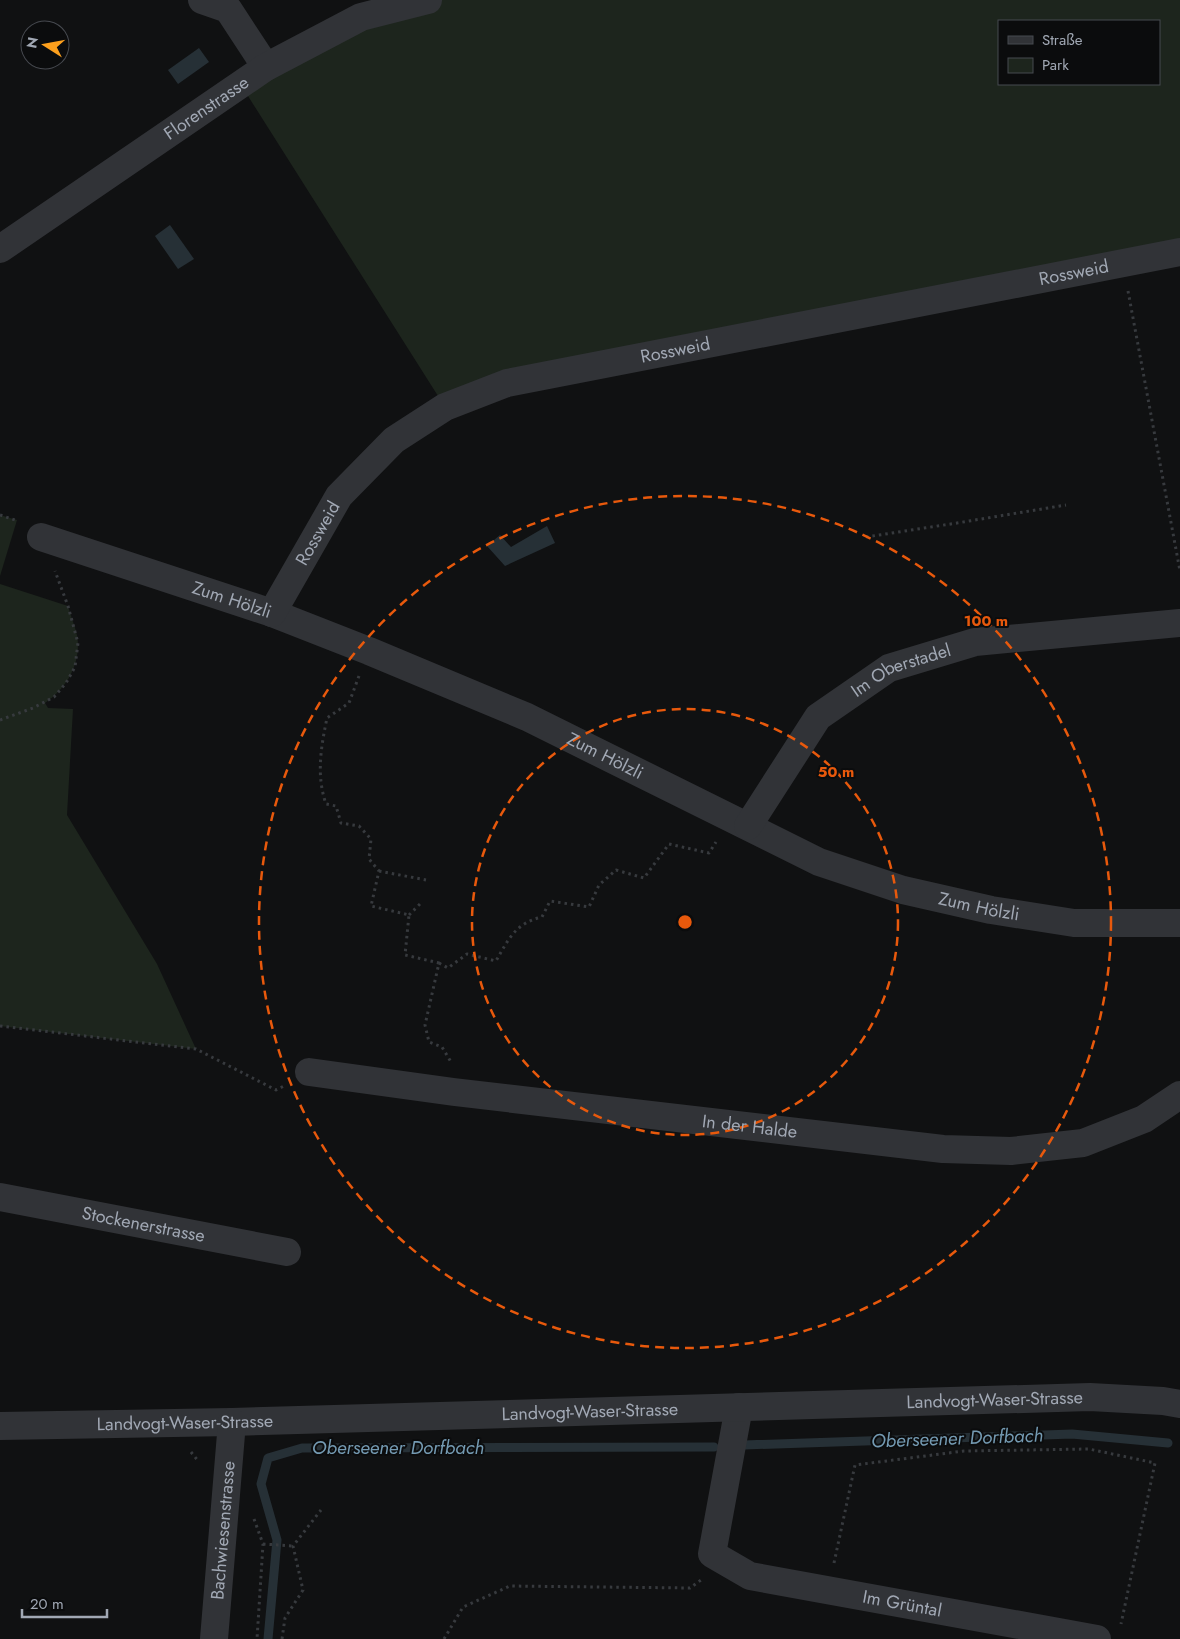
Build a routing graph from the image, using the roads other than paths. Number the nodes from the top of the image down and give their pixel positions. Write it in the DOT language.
graph roads {
  1 [pos="202,0"];
  2 [pos="428,0"];
  3 [pos="266,68"];
  4 [pos="0,249"];
  5 [pos="1180,252"];
  6 [pos="40,538"];
  7 [pos="272,613"];
  8 [pos="1180,622"];
  9 [pos="739,821"];
  10 [pos="1180,922"];
  11 [pos="309,1072"];
  12 [pos="1180,1095"];
  13 [pos="0,1197"];
  14 [pos="287,1252"];
  15 [pos="1180,1404"];
  16 [pos="739,1407"];
  17 [pos="232,1422"];
  18 [pos="0,1426"];
  19 [pos="1109,1634"];
  20 [pos="214,1639"];
  1 -- 3 [label="street"];
  2 -- 3 [label="street, Florenstrasse"];
  3 -- 4 [label="street, Florenstrasse"];
  5 -- 7 [label="street, Rossweid"];
  6 -- 7 [label="street, Zum Hölzli"];
  7 -- 9 [label="street, Zum Hölzli"];
  8 -- 9 [label="street, Im Oberstadel"];
  9 -- 10 [label="street, Zum Hölzli"];
  11 -- 12 [label="street, In der Halde"];
  13 -- 14 [label="street, Stockenerstrasse"];
  15 -- 16 [label="street, Landvogt-Waser-Strasse"];
  16 -- 17 [label="street, Landvogt-Waser-Strasse"];
  16 -- 19 [label="street, Im Grüntal"];
  17 -- 18 [label="street, Landvogt-Waser-Strasse"];
  17 -- 20 [label="street, Bachwiesenstrasse"];
}
